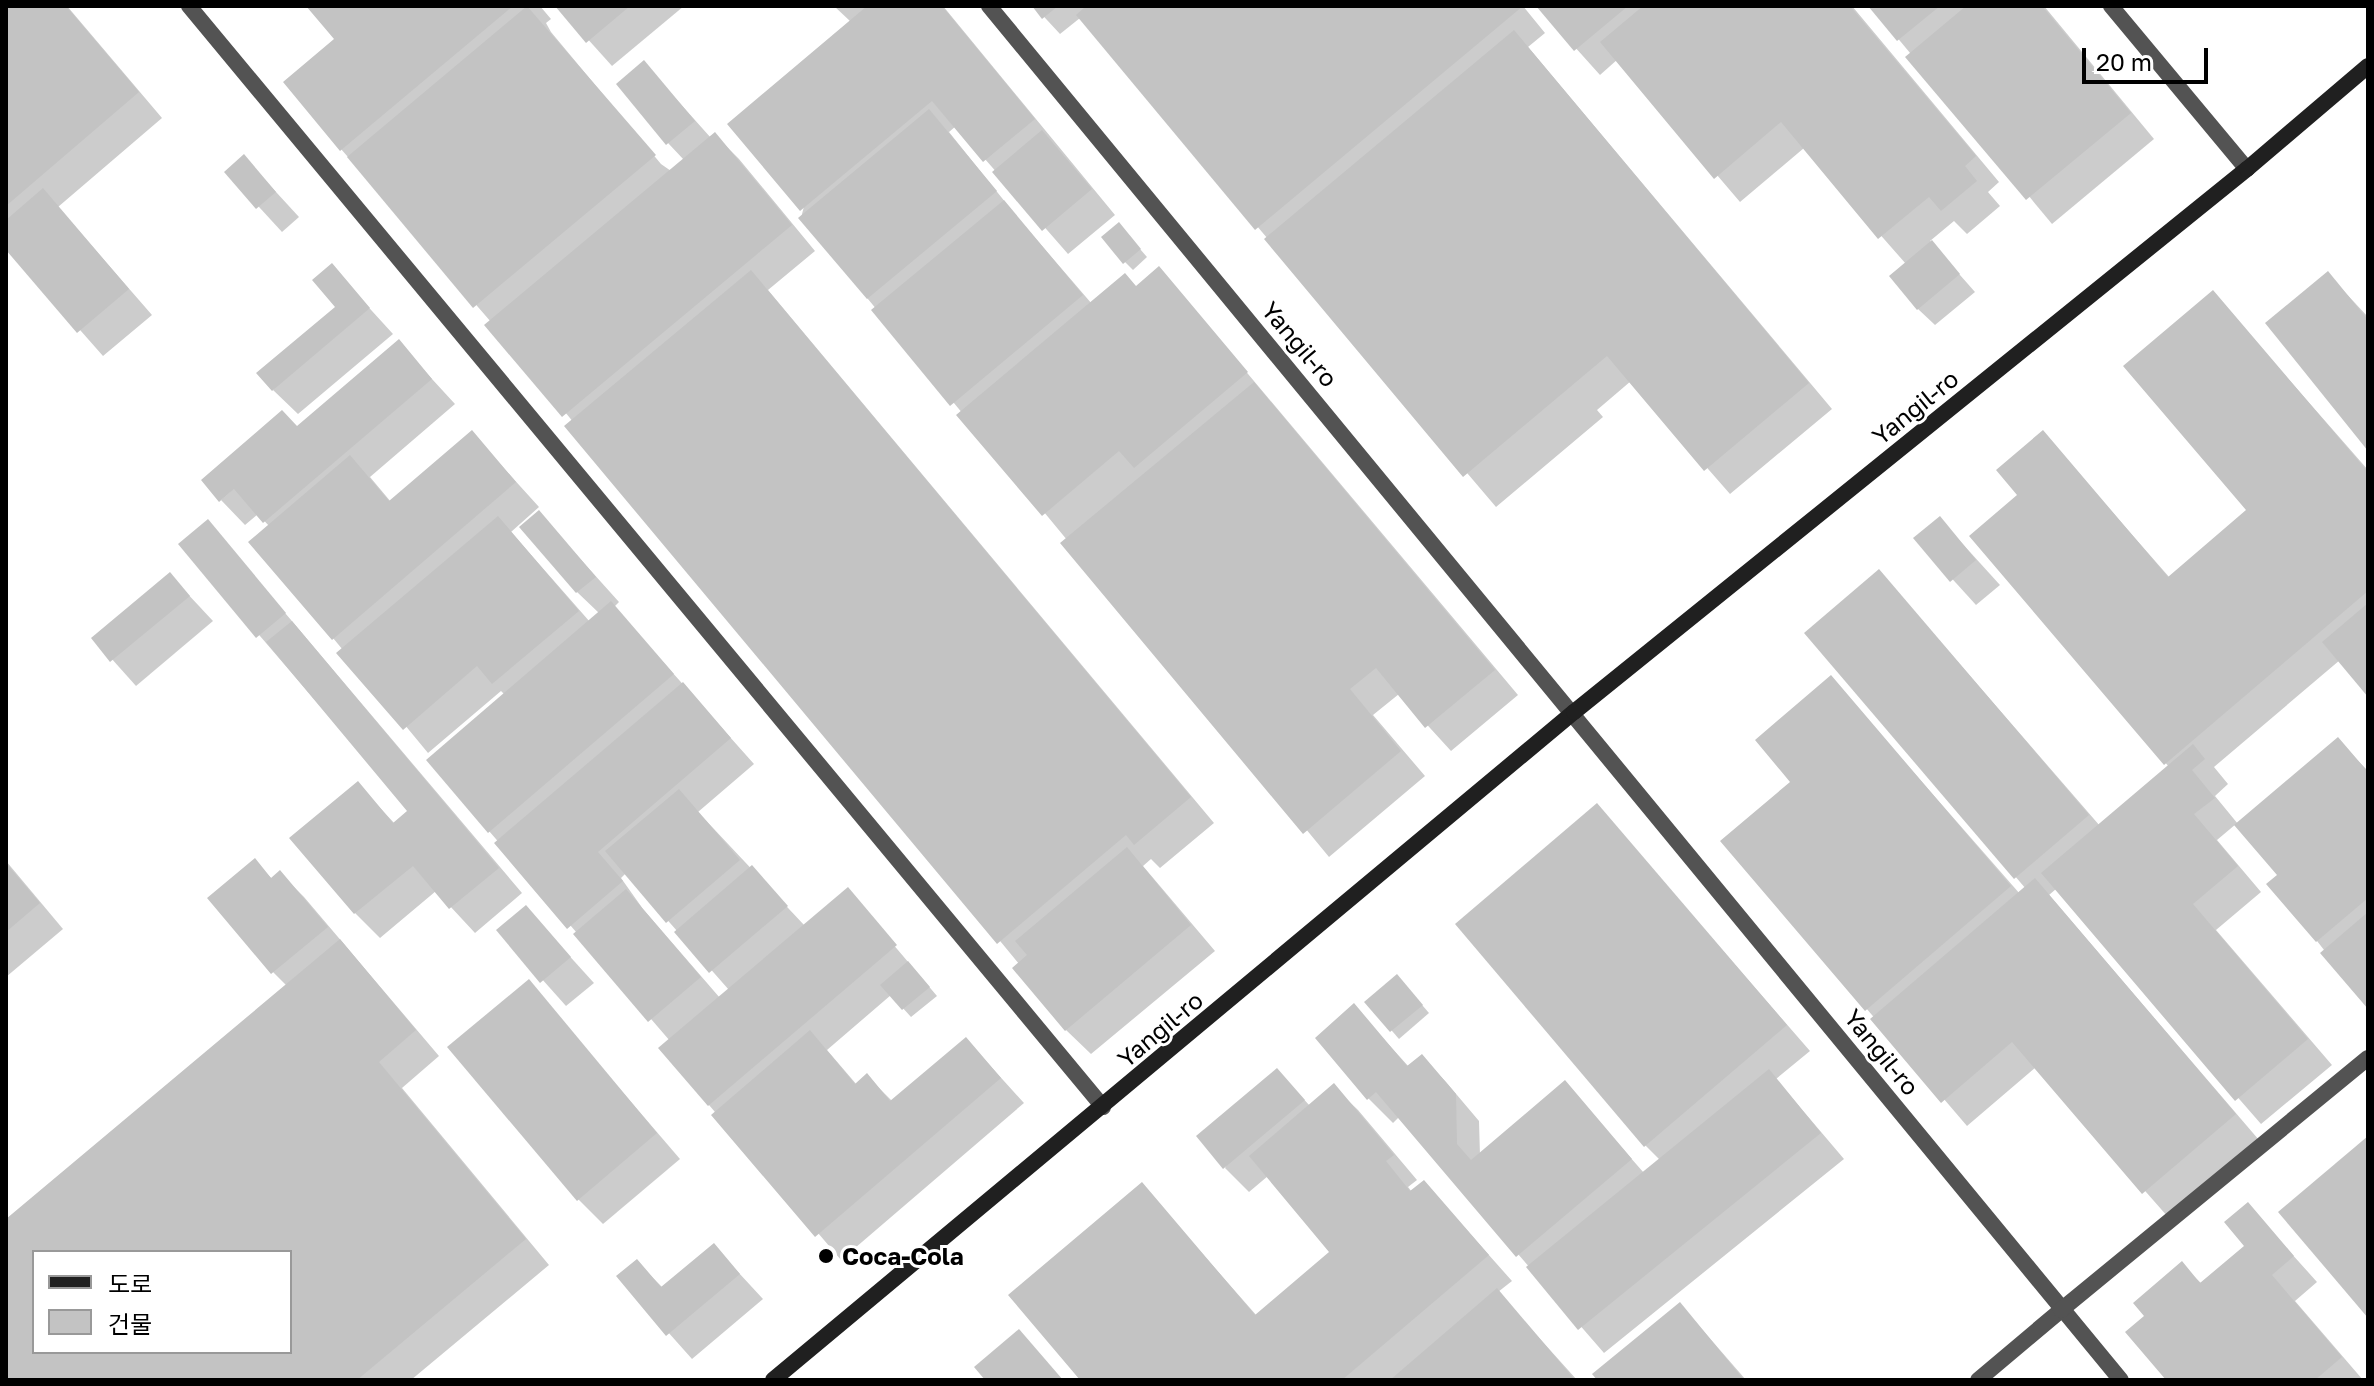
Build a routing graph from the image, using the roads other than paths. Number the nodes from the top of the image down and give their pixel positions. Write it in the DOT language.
graph roads {
  1 [pos="189,6"];
  2 [pos="989,6"];
  3 [pos="2111,6"];
  4 [pos="2368,66"];
  5 [pos="2247,169"];
  6 [pos="1574,712"];
  7 [pos="2368,1058"];
  8 [pos="1103,1107"];
  9 [pos="2061,1310"];
  10 [pos="773,1380"];
  11 [pos="1978,1380"];
  12 [pos="2121,1380"];
  1 -- 8 [label="street"];
  2 -- 6 [label="street, Yangil-ro"];
  3 -- 5 [label="street"];
  4 -- 5 [label="main road, Yangil-ro"];
  5 -- 6 [label="main road, Yangil-ro"];
  6 -- 8 [label="main road, Yangil-ro"];
  6 -- 9 [label="street, Yangil-ro"];
  7 -- 9 [label="street"];
  8 -- 10 [label="main road, Yangil-ro"];
  9 -- 11 [label="street"];
  9 -- 12 [label="street, Yangil-ro"];
}
